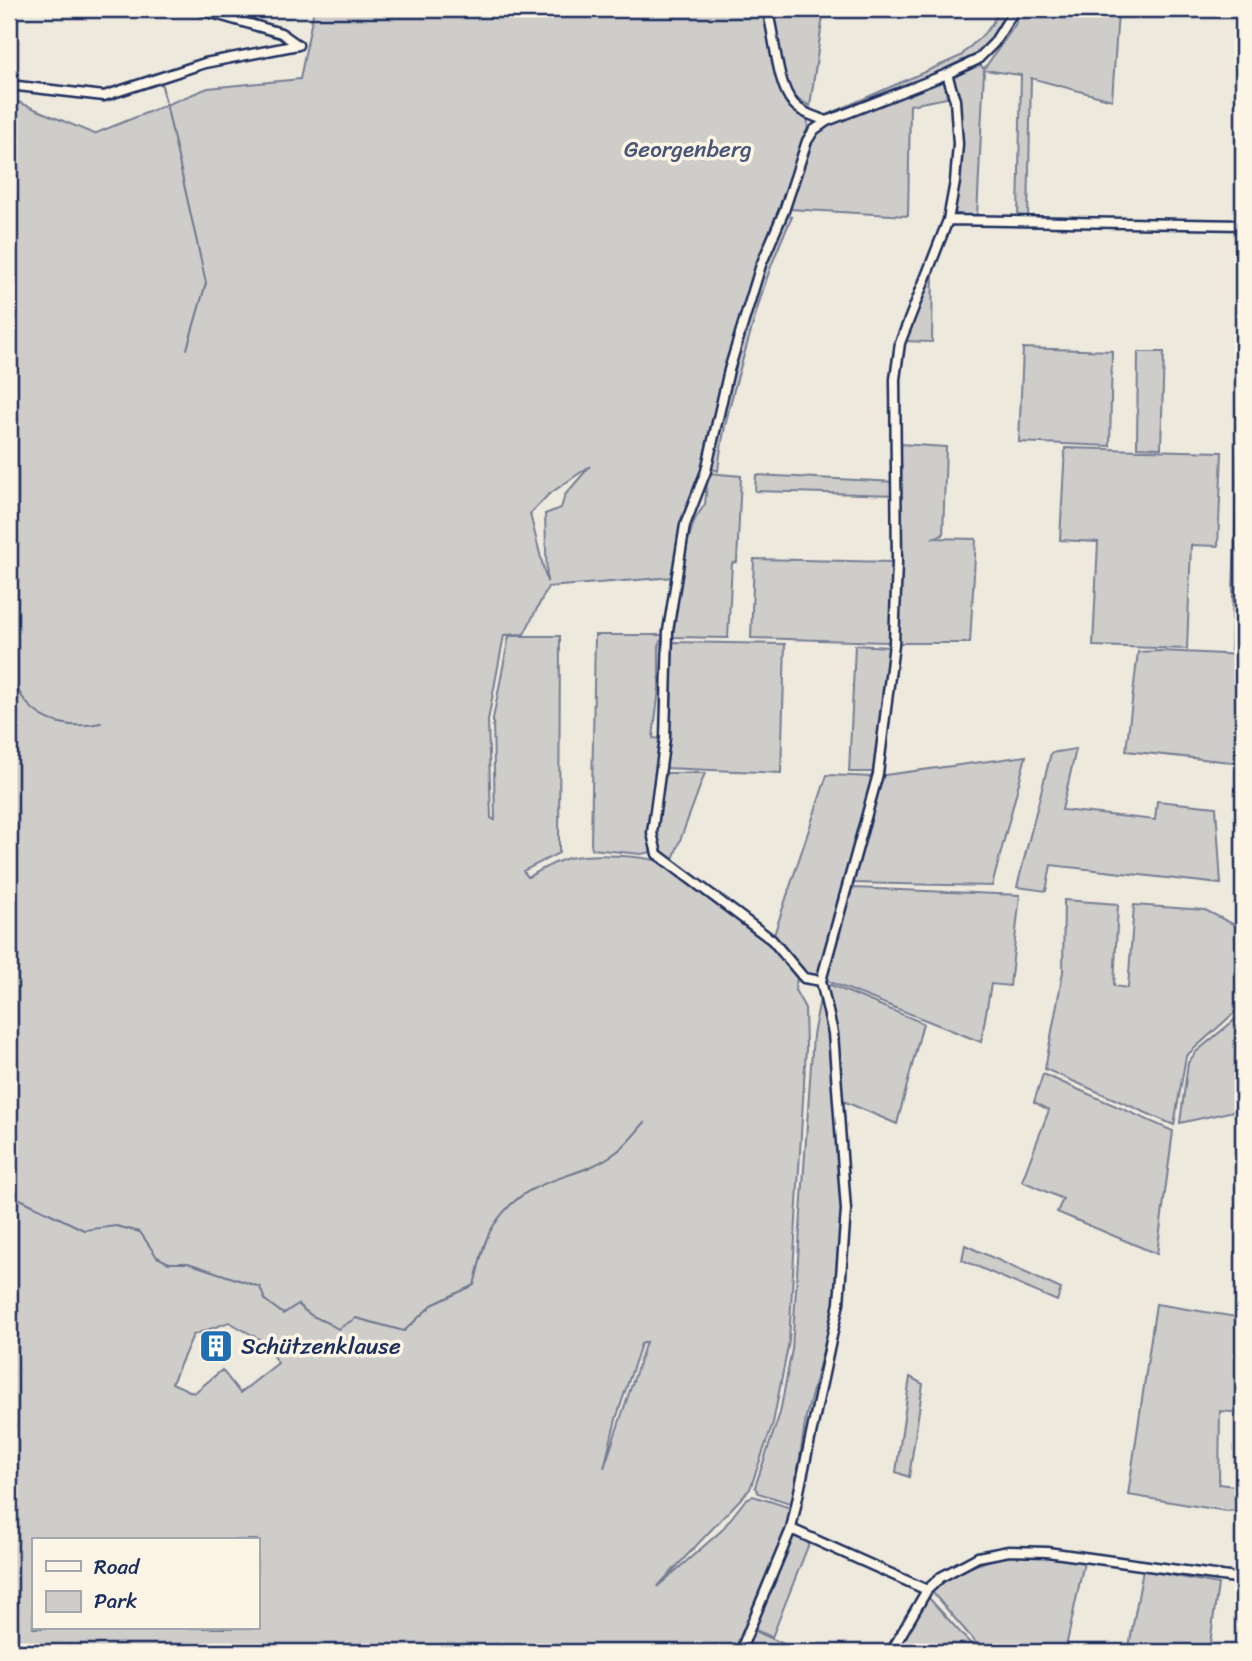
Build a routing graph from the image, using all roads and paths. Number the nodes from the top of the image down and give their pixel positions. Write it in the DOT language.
graph roads {
  1 [pos="198,9"];
  2 [pos="767,9"];
  3 [pos="1015,9"];
  4 [pos="947,74"];
  5 [pos="9,85"];
  6 [pos="827,121"];
  7 [pos="948,219"];
  8 [pos="1243,225"];
  9 [pos="821,981"];
  10 [pos="791,1529"];
  11 [pos="1243,1579"];
  12 [pos="927,1590"];
  13 [pos="740,1652"];
  14 [pos="891,1652"];
  1 -- 5 [label="street"];
  2 -- 6 [label="street"];
  3 -- 4 [label="street"];
  4 -- 6 [label="street"];
  4 -- 7 [label="street"];
  6 -- 9 [label="street"];
  7 -- 8 [label="street"];
  7 -- 9 [label="street"];
  9 -- 10 [label="street"];
  10 -- 12 [label="street"];
  10 -- 13 [label="street"];
  11 -- 12 [label="street"];
  12 -- 14 [label="street"];
}
